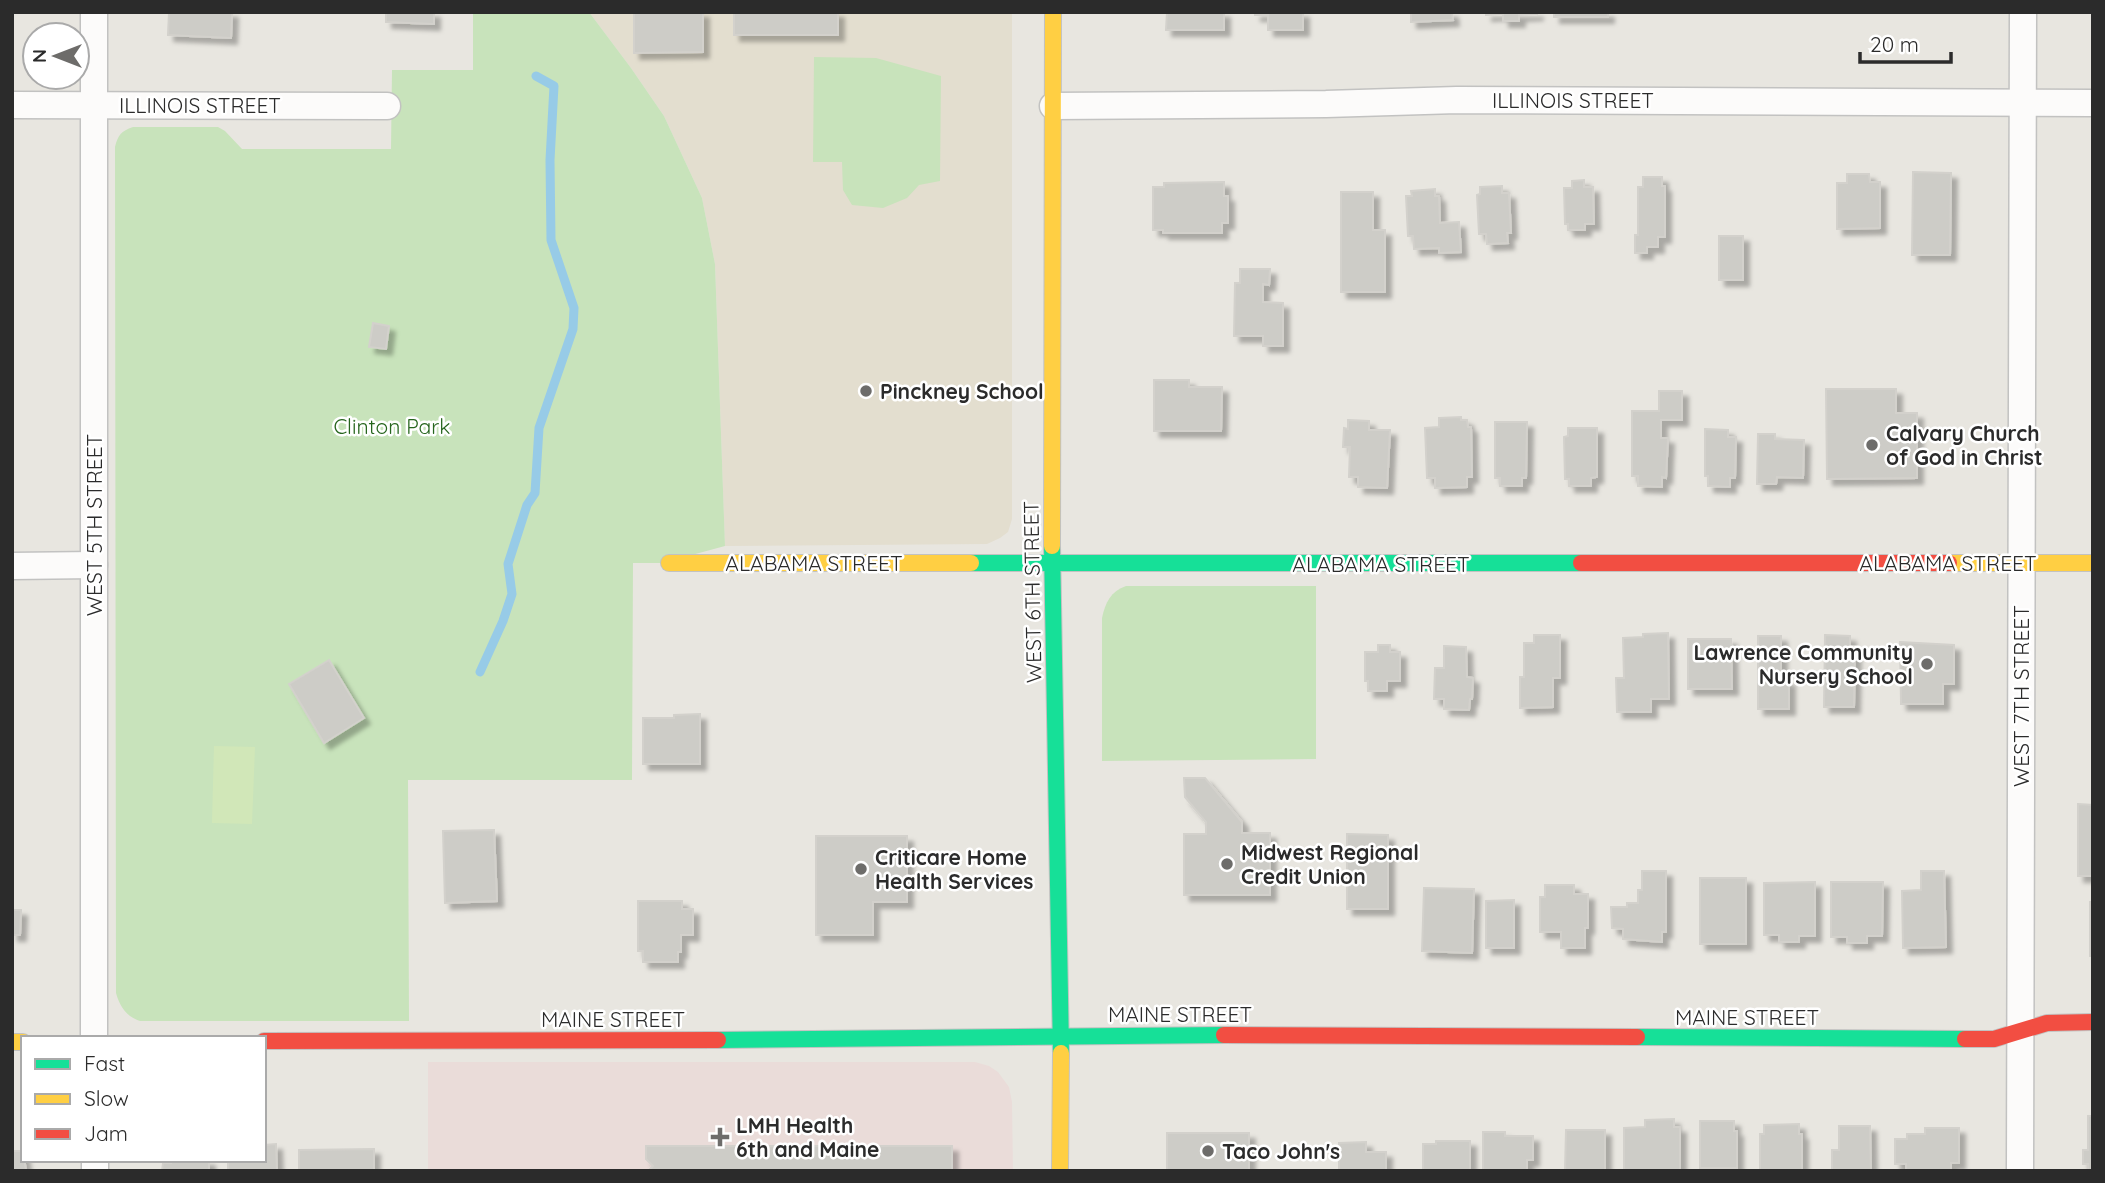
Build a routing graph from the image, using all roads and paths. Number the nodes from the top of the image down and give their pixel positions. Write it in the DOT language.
graph roads {
  1 [pos="94,12"];
  2 [pos="1053,12"];
  3 [pos="2023,12"];
  4 [pos="2023,103"];
  5 [pos="2093,103"];
  6 [pos="12,105"];
  7 [pos="94,105"];
  8 [pos="387,106"];
  9 [pos="1053,106"];
  10 [pos="669,563"];
  11 [pos="1052,563"];
  12 [pos="2021,563"];
  13 [pos="2093,563"];
  14 [pos="94,565"];
  15 [pos="12,566"];
  16 [pos="2093,1022"];
  17 [pos="2021,1031"];
  18 [pos="1061,1035"];
  19 [pos="94,1036"];
  20 [pos="266,1041"];
  21 [pos="1060,1171"];
  22 [pos="2020,1171"];
  1 -- 7 [label="street, WEST 5TH STREET"];
  2 -- 9 [label="main road, WEST 6TH STREET"];
  3 -- 4 [label="street, WEST 7TH STREET"];
  4 -- 5 [label="street, ILLINOIS STREET"];
  4 -- 9 [label="street, ILLINOIS STREET"];
  4 -- 12 [label="street, WEST 7TH STREET"];
  6 -- 7 [label="street, ILLINOIS STREET"];
  7 -- 8 [label="street, ILLINOIS STREET"];
  7 -- 14 [label="street, WEST 5TH STREET"];
  9 -- 11 [label="main road, WEST 6TH STREET"];
  10 -- 11 [label="main road, ALABAMA STREET"];
  11 -- 12 [label="main road, ALABAMA STREET"];
  11 -- 18 [label="main road, WEST 6TH STREET"];
  12 -- 13 [label="main road, ALABAMA STREET"];
  12 -- 17 [label="street, WEST 7TH STREET"];
  14 -- 15 [label="street"];
  14 -- 19 [label="street, WEST 5TH STREET"];
  16 -- 17 [label="main road, MAINE STREET"];
  17 -- 18 [label="main road, MAINE STREET"];
  17 -- 22 [label="street, WEST 7TH STREET"];
  18 -- 20 [label="main road, MAINE STREET"];
  18 -- 21 [label="main road, WEST 6TH STREET"];
}
